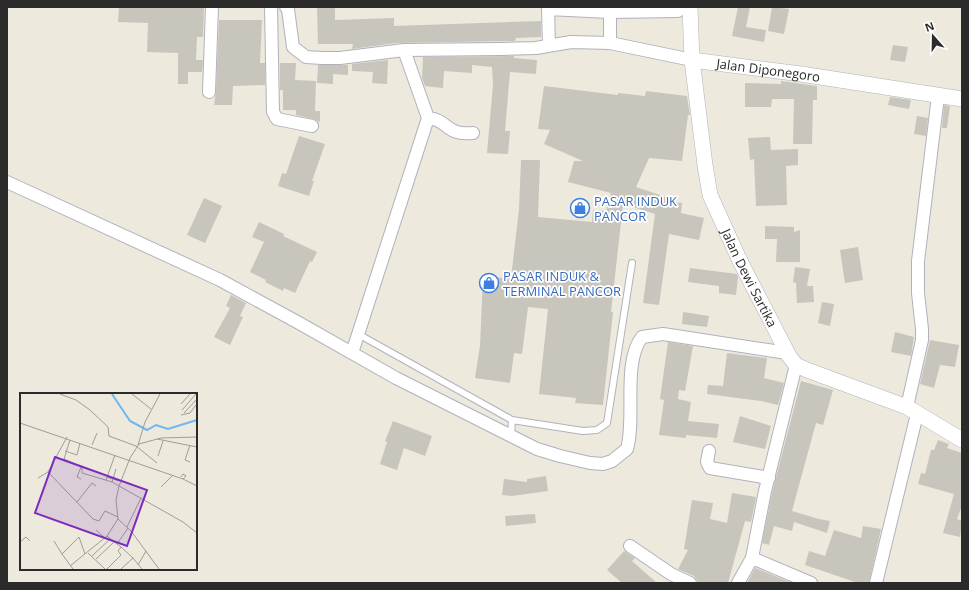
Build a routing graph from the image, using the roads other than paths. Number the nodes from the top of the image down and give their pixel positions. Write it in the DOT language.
graph roads {
  1 [pos="212,7"];
  2 [pos="271,7"];
  3 [pos="286,7"];
  4 [pos="548,8"];
  5 [pos="684,9"];
  6 [pos="610,10"];
  7 [pos="610,43"];
  8 [pos="549,46"];
  9 [pos="404,50"];
  10 [pos="692,60"];
  11 [pos="209,92"];
  12 [pos="938,96"];
  13 [pos="962,99"];
  14 [pos="428,118"];
  15 [pos="312,126"];
  16 [pos="473,133"];
  17 [pos="7,182"];
  18 [pos="632,263"];
  19 [pos="358,334"];
  20 [pos="352,353"];
  21 [pos="792,359"];
  22 [pos="912,410"];
  23 [pos="512,420"];
  24 [pos="511,434"];
  25 [pos="962,440"];
  26 [pos="709,451"];
  27 [pos="769,478"];
  28 [pos="630,546"];
  29 [pos="752,558"];
  30 [pos="787,579"];
  31 [pos="690,583"];
  32 [pos="738,583"];
  33 [pos="811,583"];
  34 [pos="876,583"];
  1 -- 11 [label="street"];
  2 -- 15 [label="street"];
  3 -- 9 [label="street, Jalan Diponegoro"];
  4 -- 6 [label="street"];
  4 -- 8 [label="street"];
  5 -- 6 [label="street"];
  5 -- 10 [label="street, Jalan Dewi Sartika"];
  6 -- 7 [label="street"];
  7 -- 8 [label="street, Jalan Diponegoro"];
  7 -- 10 [label="street, Jalan Diponegoro"];
  8 -- 9 [label="street, Jalan Diponegoro"];
  9 -- 14 [label="street"];
  10 -- 12 [label="street, Jalan Diponegoro"];
  10 -- 21 [label="street, Jalan Dewi Sartika"];
  12 -- 13 [label="street, Jalan Diponegoro"];
  12 -- 22 [label="street"];
  14 -- 16 [label="street"];
  14 -- 19 [label="street"];
  17 -- 20 [label="street"];
  18 -- 23 [label="lane"];
  19 -- 20 [label="street"];
  19 -- 23 [label="lane"];
  20 -- 24 [label="street"];
  21 -- 22 [label="street"];
  21 -- 24 [label="street"];
  21 -- 27 [label="street"];
  22 -- 25 [label="street"];
  22 -- 34 [label="street"];
  23 -- 24 [label="lane"];
  26 -- 27 [label="street"];
  27 -- 29 [label="street"];
  28 -- 31 [label="street"];
  29 -- 30 [label="street"];
  29 -- 32 [label="street"];
  30 -- 33 [label="street"];
}
